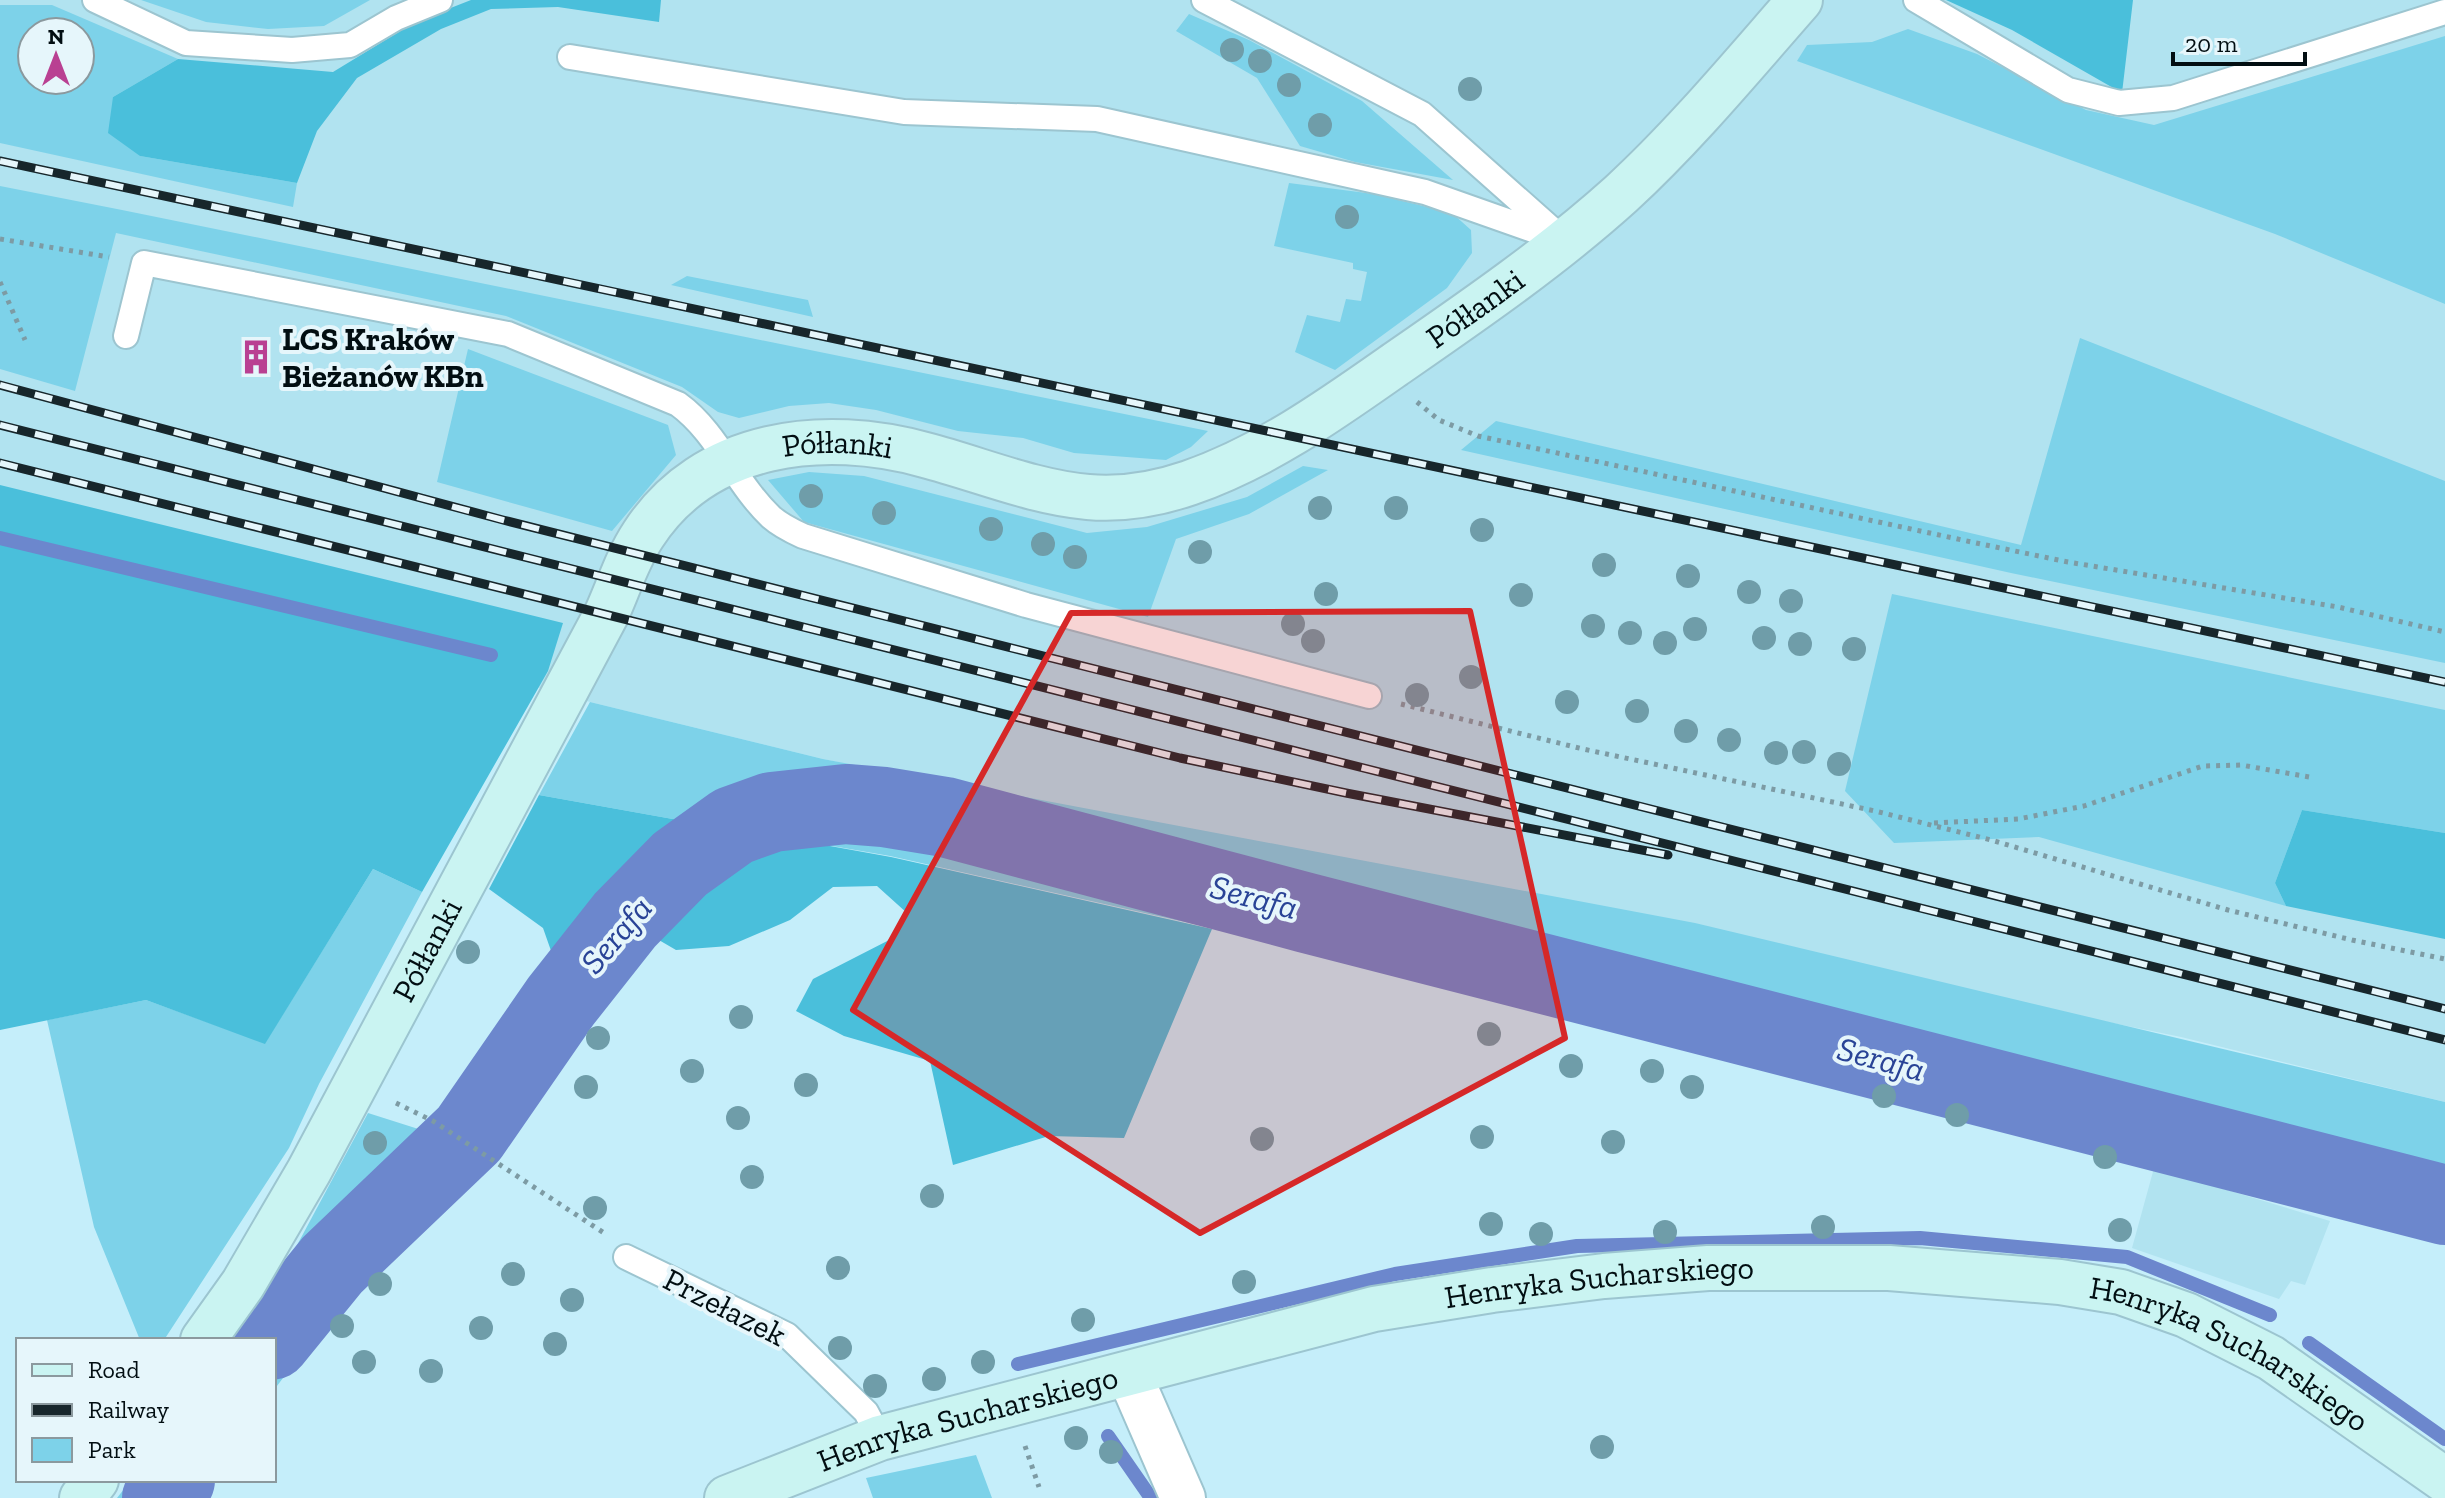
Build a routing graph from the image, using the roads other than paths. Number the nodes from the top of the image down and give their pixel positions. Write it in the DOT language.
graph roads {
  1 [pos="95,0"];
  2 [pos="440,0"];
  3 [pos="1204,0"];
  4 [pos="1800,0"];
  5 [pos="1916,0"];
  6 [pos="2409,12"];
  7 [pos="2445,12"];
  8 [pos="570,57"];
  9 [pos="1564,241"];
  10 [pos="126,336"];
  11 [pos="728,461"];
  12 [pos="1369,696"];
  13 [pos="626,1257"];
  14 [pos="204,1338"];
  15 [pos="1129,1374"];
  16 [pos="880,1438"];
  17 [pos="2445,1480"];
  18 [pos="94,1482"];
  19 [pos="82,1498"];
  20 [pos="727,1498"];
  21 [pos="1183,1498"];
  1 -- 2 [label="lane"];
  3 -- 9 [label="lane"];
  4 -- 9 [label="street, Półłanki"];
  5 -- 6 [label="lane"];
  6 -- 7 [label="lane"];
  8 -- 9 [label="lane"];
  9 -- 11 [label="street, Półłanki"];
  10 -- 11 [label="lane"];
  11 -- 12 [label="lane"];
  11 -- 14 [label="street, Półłanki"];
  13 -- 16 [label="lane, Przełazek"];
  15 -- 16 [label="street, Henryka Sucharskiego"];
  15 -- 17 [label="street, Henryka Sucharskiego"];
  15 -- 21 [label="street"];
  16 -- 20 [label="street, Henryka Sucharskiego"];
  18 -- 19 [label="street"];
}
